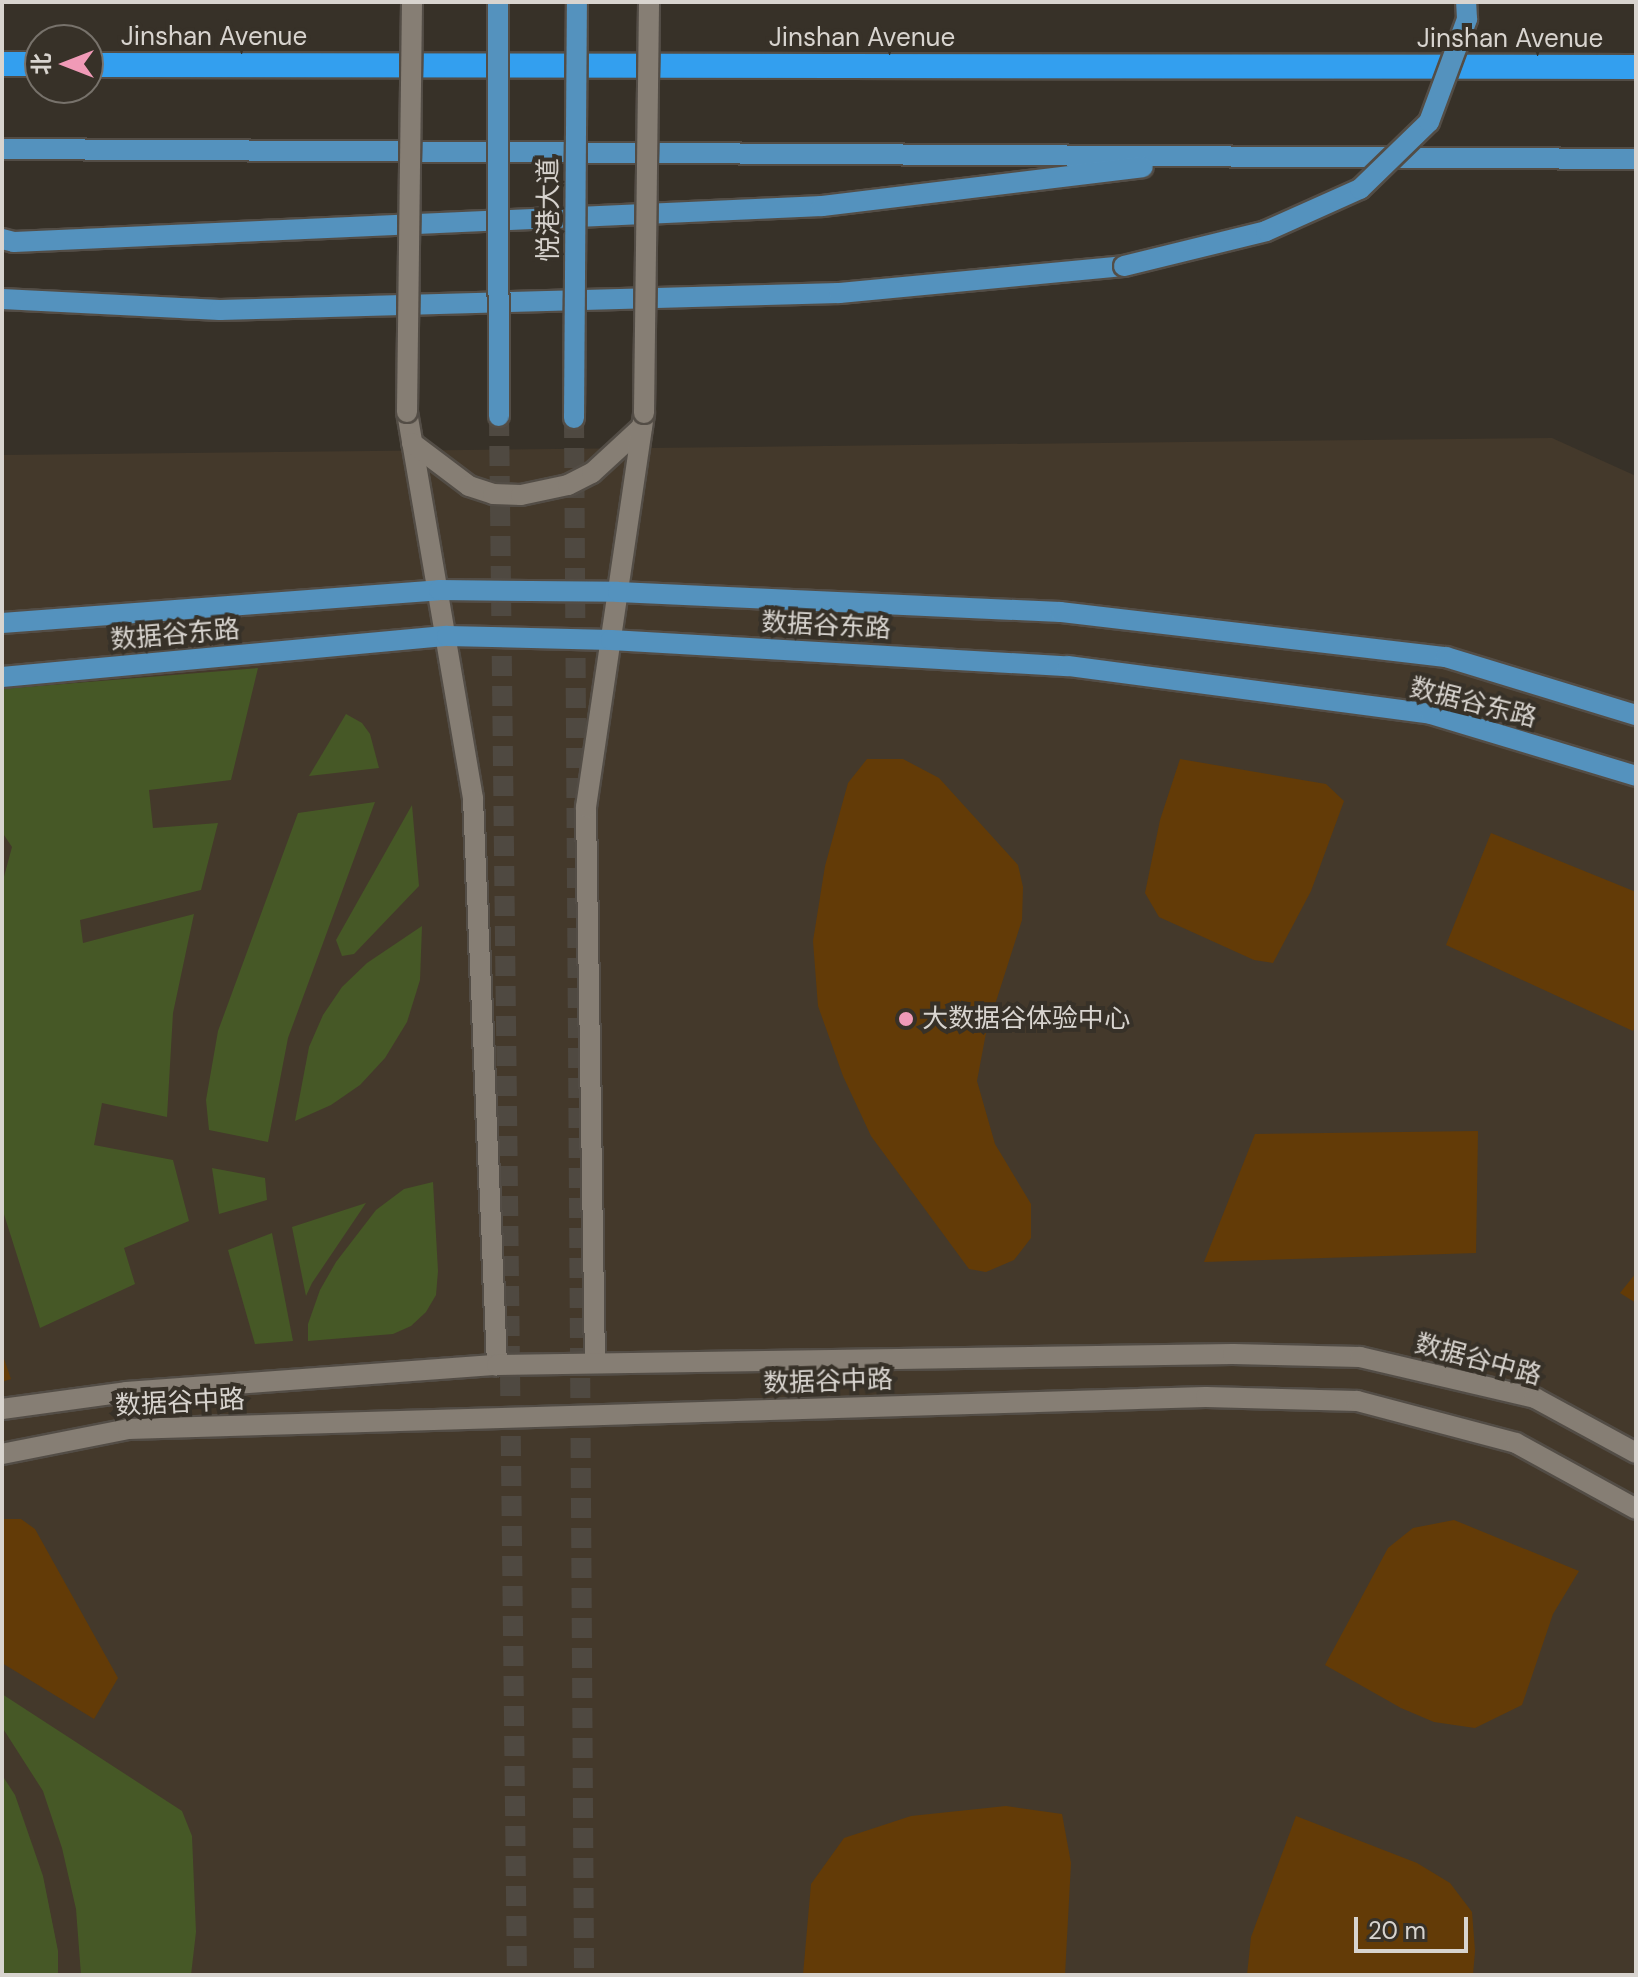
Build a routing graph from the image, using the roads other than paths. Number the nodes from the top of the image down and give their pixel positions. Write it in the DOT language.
graph roads {
  1 [pos="412,2"];
  2 [pos="498,2"];
  3 [pos="577,2"];
  4 [pos="649,2"];
  5 [pos="1466,2"];
  6 [pos="2,64"];
  7 [pos="24,64"];
  8 [pos="104,65"];
  9 [pos="1636,67"];
  10 [pos="2,149"];
  11 [pos="1226,157"];
  12 [pos="1636,159"];
  13 [pos="2,239"];
  14 [pos="2,299"];
  15 [pos="499,416"];
  16 [pos="574,418"];
  17 [pos="643,420"];
  18 [pos="412,443"];
  19 [pos="439,590"];
  20 [pos="618,592"];
  21 [pos="2,623"];
  22 [pos="447,636"];
  23 [pos="611,640"];
  24 [pos="2,677"];
  25 [pos="1636,715"];
  26 [pos="1636,776"];
  27 [pos="595,1363"];
  28 [pos="497,1365"];
  29 [pos="2,1409"];
  30 [pos="1636,1453"];
  31 [pos="2,1454"];
  32 [pos="1636,1509"];
  1 -- 18 [label="street, bridge"];
  2 -- 15 [label="main road, 悦港大道, bridge"];
  3 -- 16 [label="main road, 悦港大道, bridge"];
  4 -- 17 [label="street, bridge"];
  5 -- 14 [label="main road, bridge"];
  6 -- 7 [label="highway"];
  8 -- 9 [label="highway, Jinshan Avenue"];
  10 -- 11 [label="main road"];
  11 -- 12 [label="main road"];
  11 -- 13 [label="main road, bridge"];
  17 -- 18 [label="street"];
  17 -- 20 [label="street"];
  18 -- 19 [label="street"];
  19 -- 20 [label="main road, 数据谷东路"];
  19 -- 21 [label="main road, 数据谷东路"];
  19 -- 22 [label="street"];
  20 -- 23 [label="street"];
  20 -- 25 [label="main road, 数据谷东路"];
  22 -- 23 [label="main road, 数据谷东路"];
  22 -- 24 [label="main road, 数据谷东路"];
  22 -- 28 [label="street"];
  23 -- 26 [label="main road, 数据谷东路"];
  23 -- 27 [label="street"];
  27 -- 28 [label="street, 数据谷中路"];
  27 -- 30 [label="street, 数据谷中路"];
  28 -- 29 [label="street, 数据谷中路"];
  31 -- 32 [label="street, 数据谷中路"];
}
